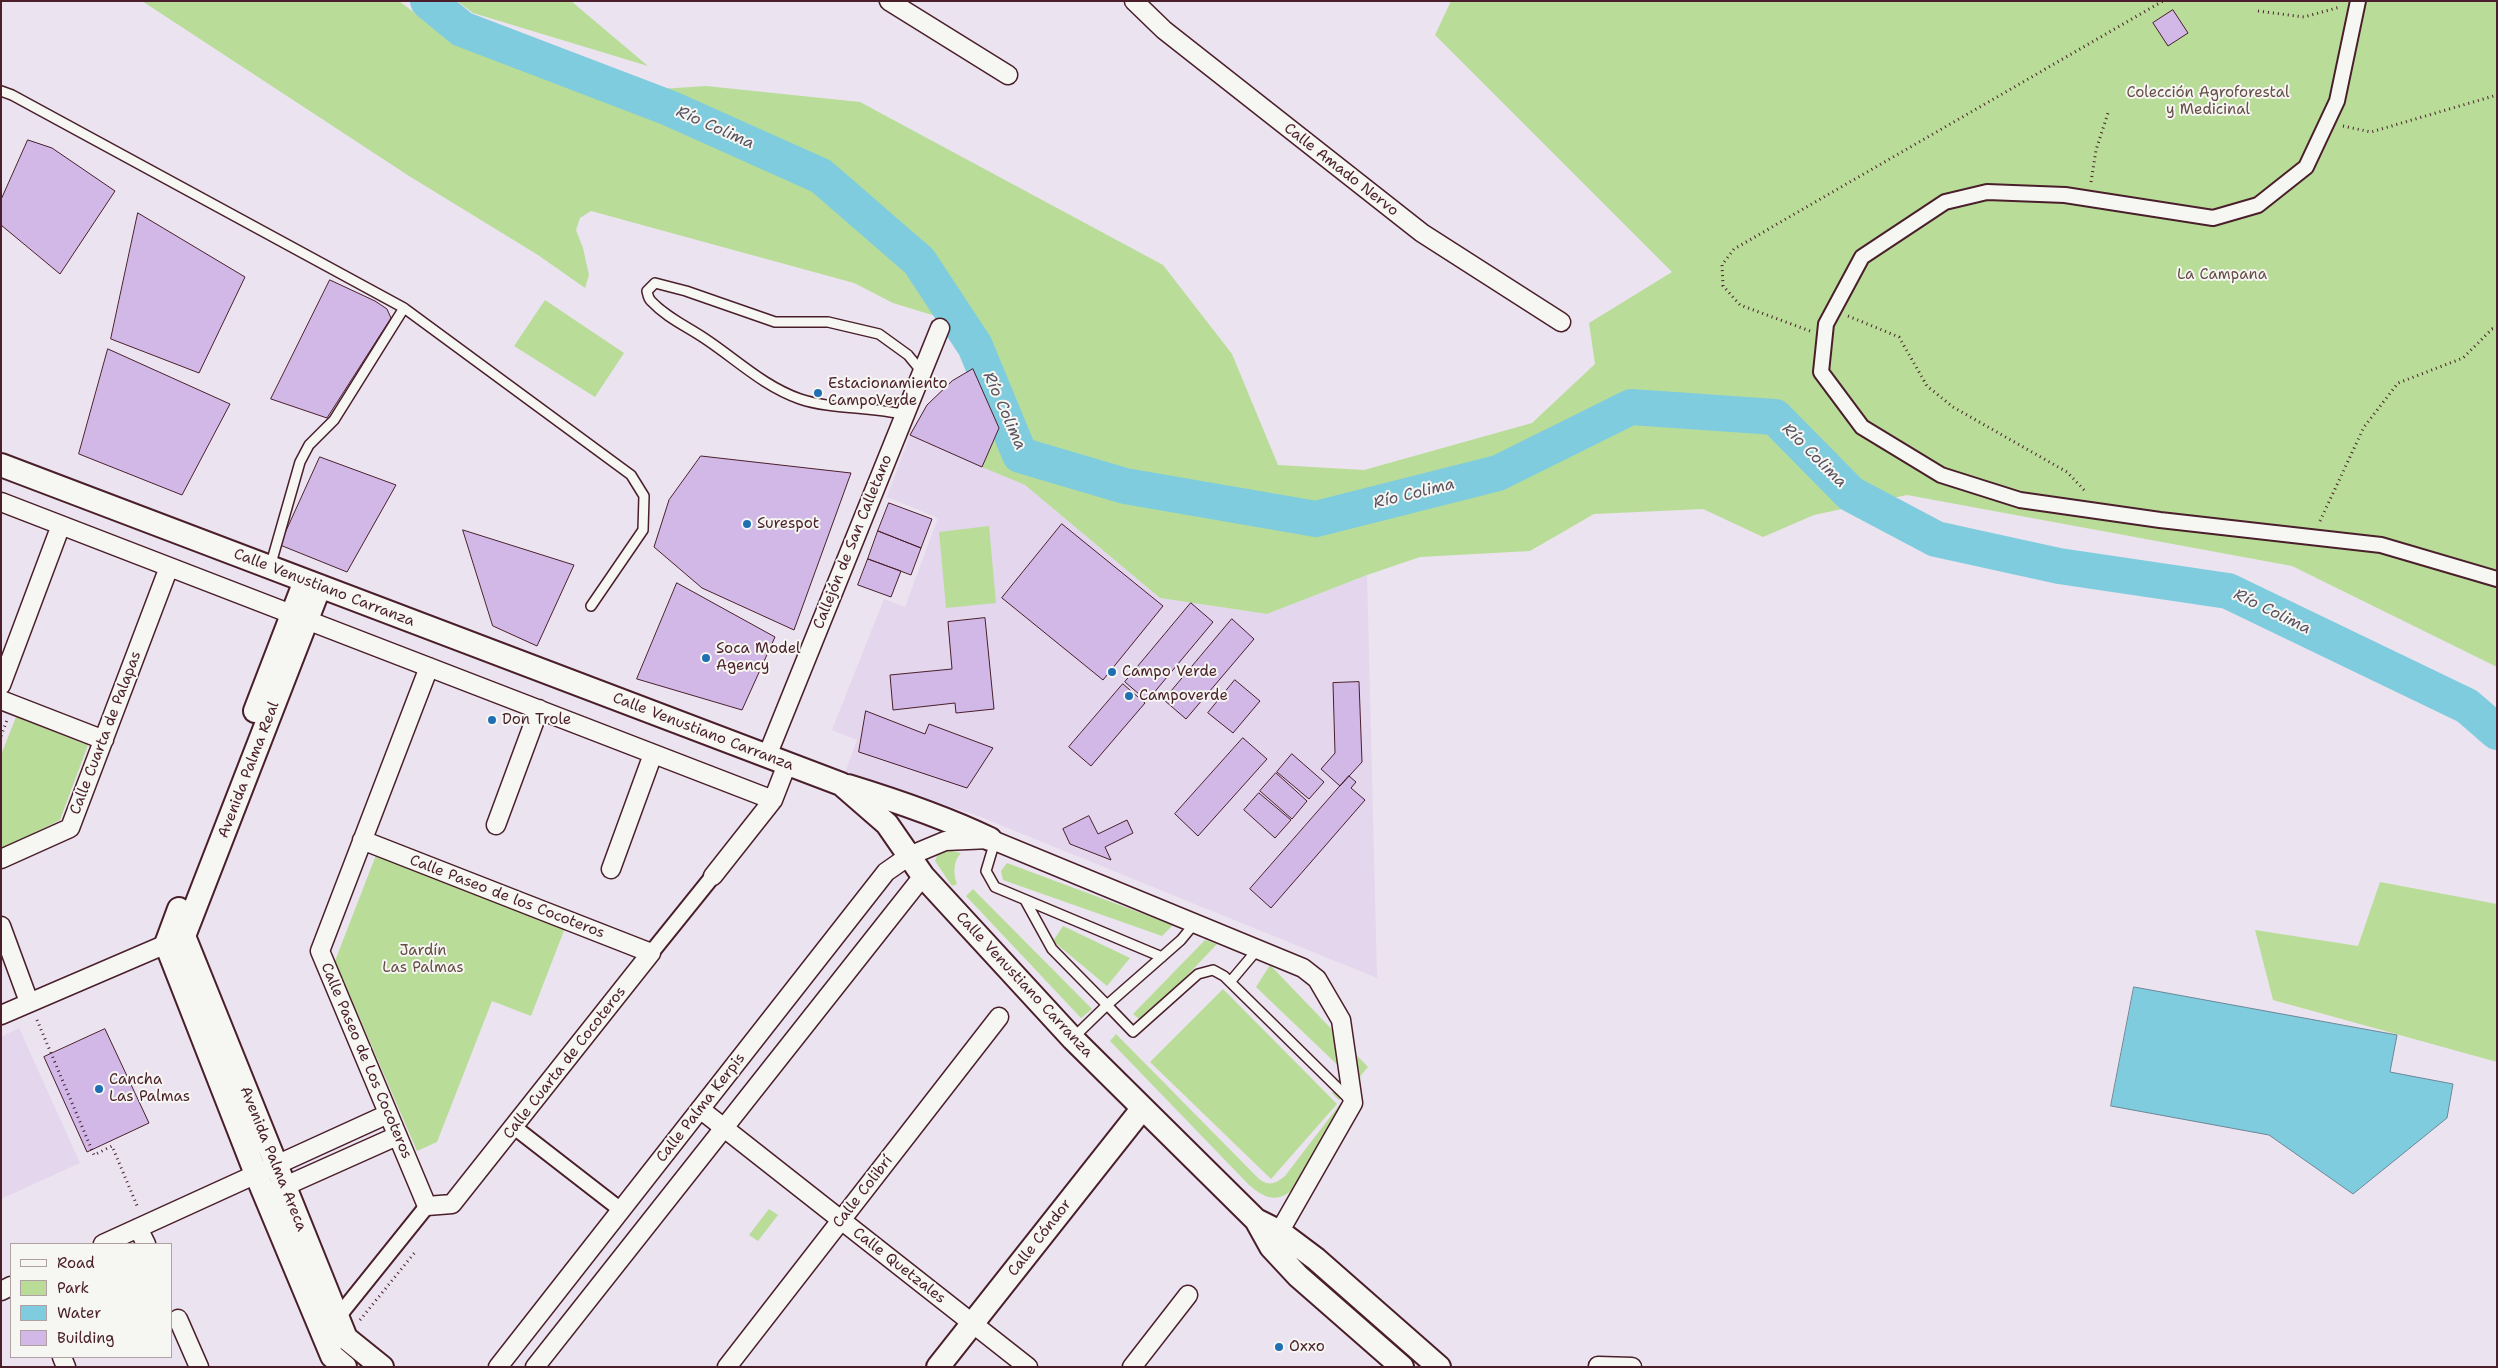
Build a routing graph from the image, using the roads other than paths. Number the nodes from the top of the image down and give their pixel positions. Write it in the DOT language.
graph roads {
  1 [pos="889,1"];
  2 [pos="1134,1"];
  3 [pos="2358,2"];
  4 [pos="1008,75"];
  5 [pos="1,91"];
  6 [pos="404,308"];
  7 [pos="1561,322"];
  8 [pos="940,328"];
  9 [pos="922,372"];
  10 [pos="905,415"];
  11 [pos="1,465"];
  12 [pos="1,502"];
  13 [pos="61,525"];
  14 [pos="170,567"];
  15 [pos="270,567"];
  16 [pos="2497,579"];
  17 [pos="313,584"];
  18 [pos="591,606"];
  19 [pos="300,617"];
  20 [pos="429,667"];
  21 [pos="1,685"];
  22 [pos="1,700"];
  23 [pos="539,709"];
  24 [pos="104,740"];
  25 [pos="653,754"];
  26 [pos="777,760"];
  27 [pos="841,784"];
  28 [pos="773,800"];
  29 [pos="496,824"];
  30 [pos="362,840"];
  31 [pos="992,840"];
  32 [pos="909,856"];
  33 [pos="1,859"];
  34 [pos="611,869"];
  35 [pos="713,876"];
  36 [pos="922,876"];
  37 [pos="1026,900"];
  38 [pos="1195,923"];
  39 [pos="1,926"];
  40 [pos="175,940"];
  41 [pos="1257,950"];
  42 [pos="652,953"];
  43 [pos="1162,957"];
  44 [pos="1230,982"];
  45 [pos="29,1002"];
  46 [pos="1107,1005"];
  47 [pos="1,1014"];
  48 [pos="999,1017"];
  49 [pos="1073,1039"];
  50 [pos="1353,1103"];
  51 [pos="700,1109"];
  52 [pos="1142,1109"];
  53 [pos="388,1114"];
  54 [pos="514,1127"];
  55 [pos="724,1127"];
  56 [pos="397,1136"];
  57 [pos="266,1170"];
  58 [pos="274,1191"];
  59 [pos="427,1206"];
  60 [pos="621,1210"];
  61 [pos="841,1220"];
  62 [pos="142,1226"];
  63 [pos="1276,1239"];
  64 [pos="105,1243"];
  65 [pos="146,1243"];
  66 [pos="1188,1295"];
  67 [pos="1376,1311"];
  68 [pos="338,1318"];
  69 [pos="178,1319"];
  70 [pos="972,1323"];
  71 [pos="1358,1329"];
  72 [pos="346,1338"];
  73 [pos="333,1363"];
  74 [pos="1598,1366"];
  75 [pos="199,1367"];
  76 [pos="382,1367"];
  77 [pos="498,1367"];
  78 [pos="535,1367"];
  79 [pos="727,1367"];
  80 [pos="938,1367"];
  81 [pos="1028,1367"];
  82 [pos="1132,1367"];
  83 [pos="1402,1367"];
  84 [pos="1439,1367"];
  85 [pos="1632,1367"];
  1 -- 4 [label="street"];
  2 -- 7 [label="street, Calle Amado Nervo"];
  3 -- 16 [label="street"];
  5 -- 6 [label="lane"];
  6 -- 15 [label="lane"];
  6 -- 18 [label="lane"];
  8 -- 9 [label="street, Callejón de San Calletano"];
  9 -- 10 [label="street, Callejón de San Calletano"];
  9 -- 10 [label="lane"];
  10 -- 26 [label="street, Callejón de San Calletano"];
  11 -- 15 [label="street, Calle Venustiano Carranza"];
  12 -- 13 [label="street"];
  13 -- 14 [label="street"];
  13 -- 21 [label="street"];
  14 -- 19 [label="street"];
  14 -- 24 [label="street, Calle Cuarta de Palapas"];
  15 -- 17 [label="street, Calle Venustiano Carranza"];
  17 -- 19 [label="street, Avenida Palma Real"];
  17 -- 26 [label="street, Calle Venustiano Carranza"];
  19 -- 20 [label="street"];
  19 -- 40 [label="street, Avenida Palma Real"];
  20 -- 23 [label="street"];
  20 -- 30 [label="street, Calle Paseo de Los Cocoteros"];
  22 -- 24 [label="street"];
  23 -- 25 [label="street"];
  23 -- 29 [label="street"];
  24 -- 33 [label="street, Calle Cuarta de Palapas"];
  25 -- 28 [label="street"];
  25 -- 34 [label="street"];
  26 -- 27 [label="street, Calle Venustiano Carranza"];
  26 -- 28 [label="street, Calle Cuarta de Cocoteros"];
  27 -- 31 [label="street"];
  27 -- 32 [label="street, Calle Venustiano Carranza"];
  28 -- 35 [label="street, Calle Cuarta de Cocoteros"];
  30 -- 42 [label="street, Calle Paseo de los Cocoteros"];
  30 -- 53 [label="street, Calle Paseo de Los Cocoteros"];
  31 -- 32 [label="street, Calle Palma Kerpis"];
  31 -- 37 [label="lane"];
  31 -- 38 [label="street"];
  32 -- 36 [label="street, Calle Venustiano Carranza"];
  32 -- 51 [label="street, Calle Palma Kerpis"];
  35 -- 42 [label="street, Calle Cuarta de Cocoteros"];
  36 -- 49 [label="street, Calle Venustiano Carranza"];
  36 -- 55 [label="street, Calle Palma Kerpis"];
  37 -- 43 [label="lane"];
  37 -- 46 [label="lane"];
  38 -- 41 [label="street"];
  38 -- 43 [label="lane"];
  39 -- 45 [label="street"];
  40 -- 45 [label="street"];
  40 -- 57 [label="street, Avenida Palma Areca"];
  41 -- 44 [label="lane"];
  41 -- 50 [label="street"];
  42 -- 54 [label="street, Calle Cuarta de Cocoteros"];
  43 -- 46 [label="lane"];
  44 -- 46 [label="lane"];
  44 -- 50 [label="lane"];
  45 -- 47 [label="street"];
  46 -- 49 [label="lane"];
  48 -- 61 [label="street, Calle Colibrí"];
  49 -- 52 [label="street, Calle Venustiano Carranza"];
  50 -- 63 [label="street"];
  51 -- 55 [label="street, Calle Quetzales"];
  51 -- 60 [label="street, Calle Palma Kerpis"];
  52 -- 63 [label="street, Calle Venustiano Carranza"];
  52 -- 70 [label="street, Calle Cóndor"];
  53 -- 56 [label="street, Calle Paseo de Los Cocoteros"];
  53 -- 57 [label="street"];
  54 -- 59 [label="street, Calle Cuarta de Cocoteros"];
  54 -- 60 [label="street"];
  55 -- 61 [label="street, Calle Quetzales"];
  55 -- 78 [label="street, Calle Palma Kerpis"];
  56 -- 58 [label="street"];
  56 -- 59 [label="street, Calle Paseo de Los Cocoteros"];
  57 -- 58 [label="street, Avenida Palma Areca"];
  57 -- 62 [label="street"];
  58 -- 68 [label="street, Avenida Palma Areca"];
  58 -- 73 [label="street, Avenida Palma Areca"];
  59 -- 68 [label="street"];
  60 -- 77 [label="street, Calle Palma Kerpis"];
  61 -- 70 [label="street, Calle Quetzales"];
  61 -- 79 [label="street, Calle Colibrí"];
  62 -- 64 [label="street"];
  62 -- 65 [label="street"];
  63 -- 67 [label="street, Calle Venustiano Carranza"];
  63 -- 71 [label="street, Calle Venustiano Carranza"];
  66 -- 82 [label="street"];
  67 -- 71 [label="street"];
  67 -- 84 [label="street, Calle Venustiano Carranza"];
  68 -- 72 [label="street, Avenida Palma Areca"];
  69 -- 75 [label="street"];
  70 -- 80 [label="street, Calle Cóndor"];
  70 -- 81 [label="street, Calle Quetzales"];
  71 -- 83 [label="street, Calle Venustiano Carranza"];
  72 -- 73 [label="street"];
  72 -- 76 [label="street, Avenida Palma Areca"];
  74 -- 85 [label="street"];
}
